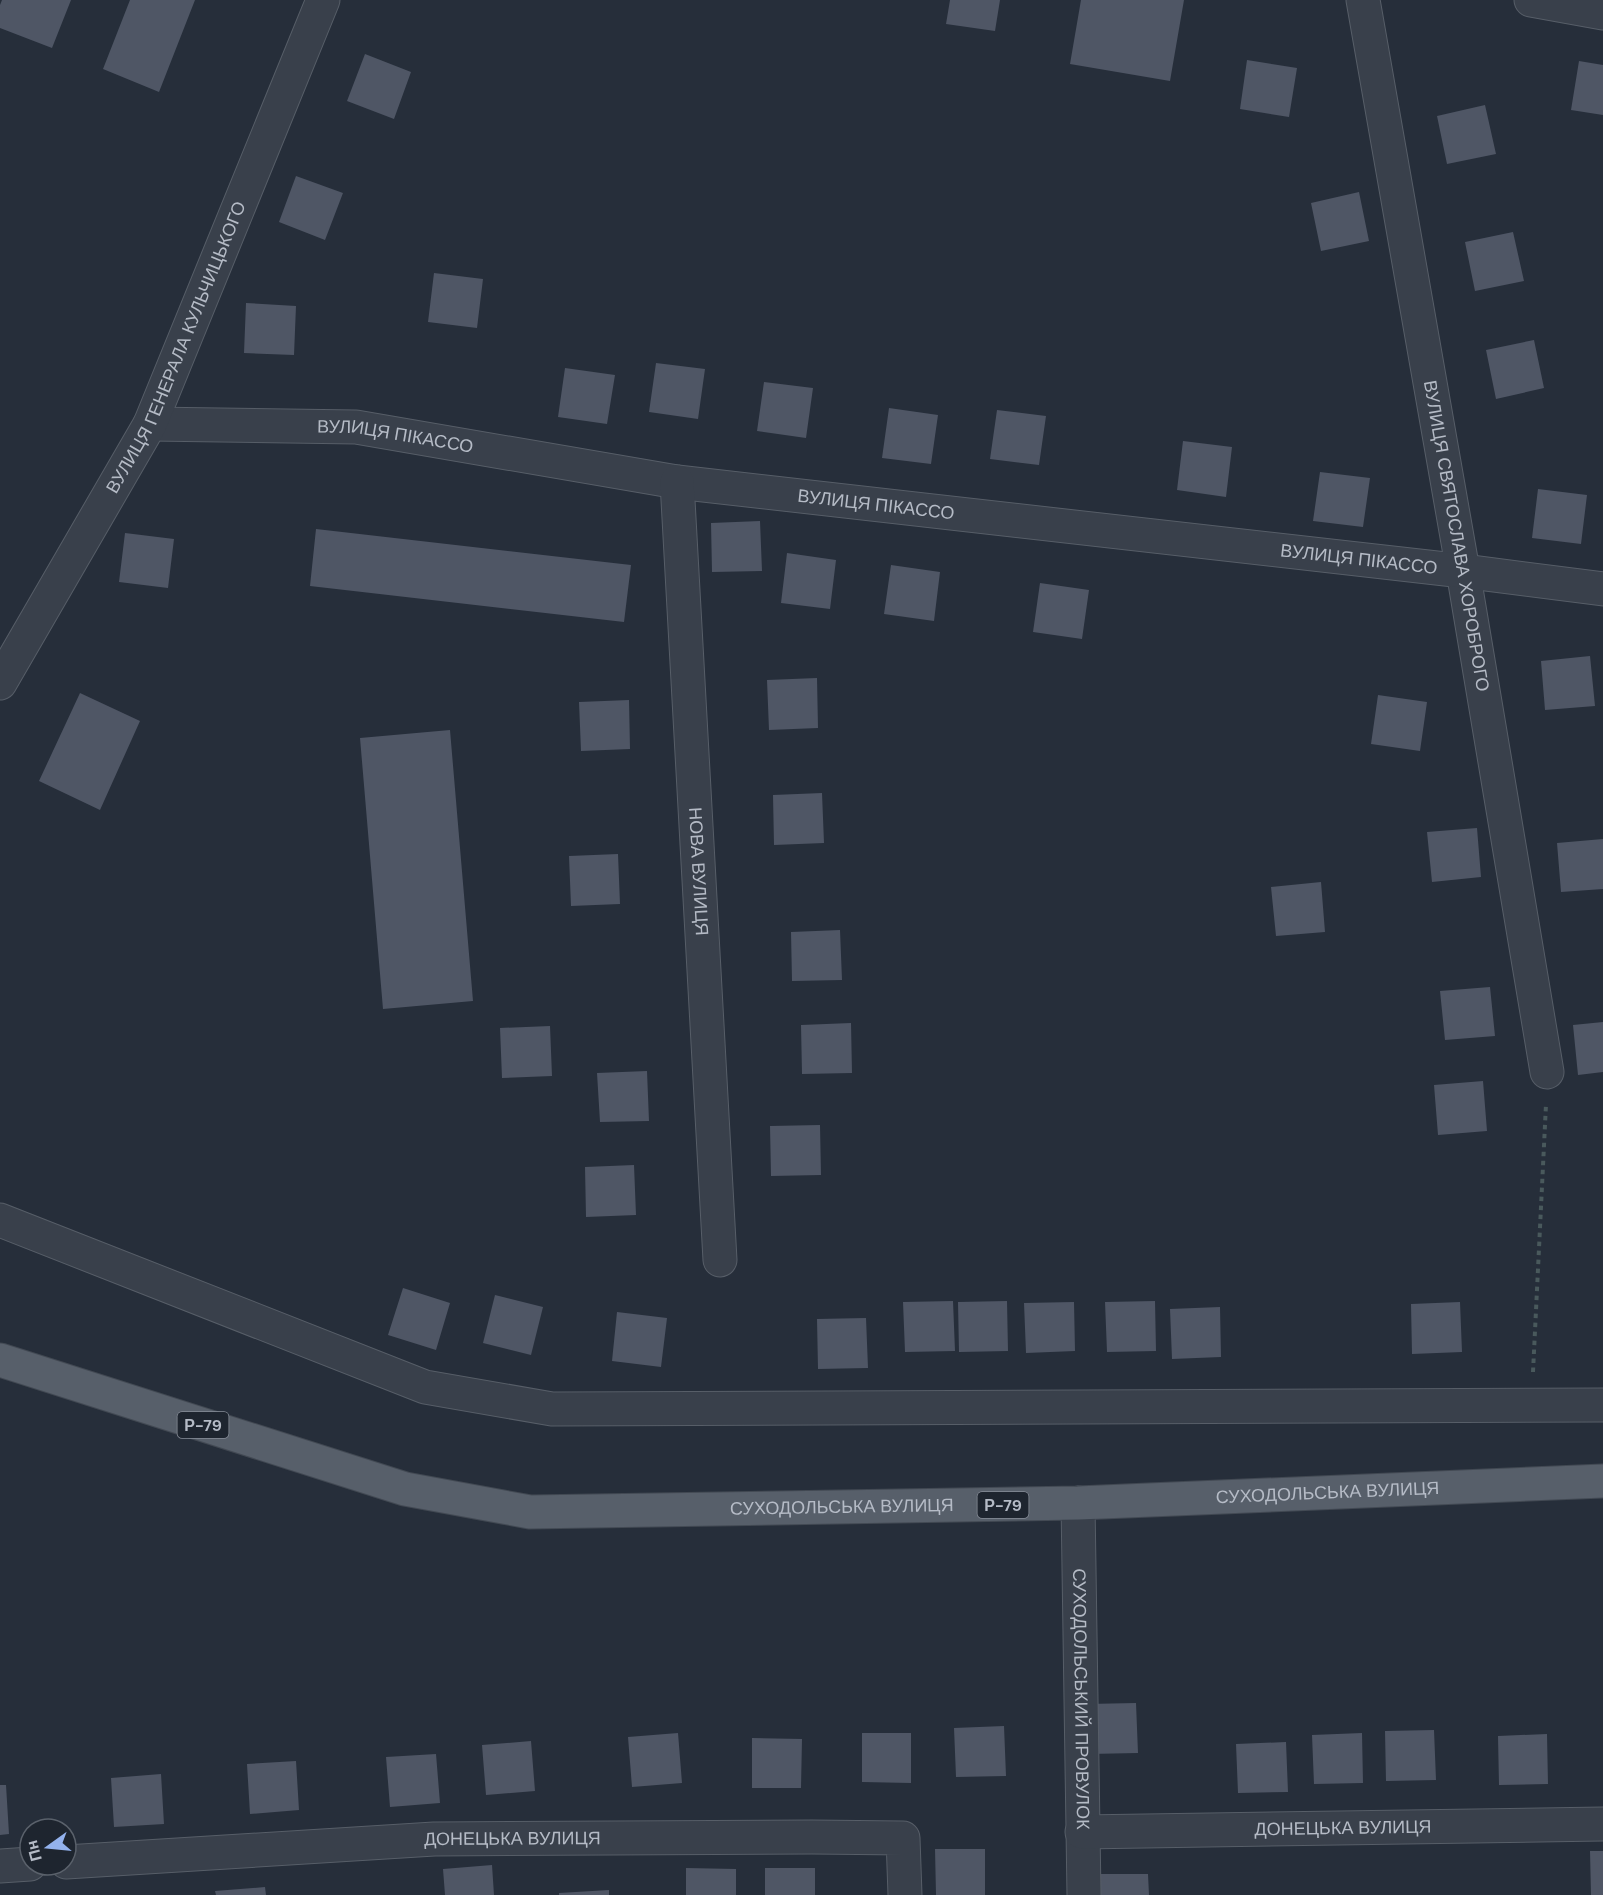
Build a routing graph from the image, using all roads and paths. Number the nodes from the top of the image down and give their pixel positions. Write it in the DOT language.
graph roads {
  1 [pos="323,0"];
  2 [pos="1363,0"];
  3 [pos="1531,0"];
  4 [pos="1603,13"];
  5 [pos="150,424"];
  6 [pos="676,482"];
  7 [pos="1463,571"];
  8 [pos="1603,589"];
  9 [pos="0,682"];
  10 [pos="1547,1072"];
  11 [pos="0,1220"];
  12 [pos="720,1260"];
  13 [pos="0,1360"];
  14 [pos="1603,1404"];
  15 [pos="1532,1406"];
  16 [pos="1603,1482"];
  17 [pos="1078,1503"];
  18 [pos="1603,1824"];
  19 [pos="1082,1832"];
  20 [pos="78,1861"];
  21 [pos="18,1865"];
  22 [pos="0,1866"];
  23 [pos="905,1895"];
  24 [pos="1084,1895"];
  1 -- 5 [label="street, ВУЛИЦЯ ГЕНЕРАЛА КУЛЬЧИЦЬКОГО"];
  2 -- 7 [label="street, ВУЛИЦЯ СВЯТОСЛАВА ХОРОБРОГО"];
  3 -- 4 [label="street"];
  5 -- 6 [label="street, ВУЛИЦЯ ПІКАССО"];
  5 -- 9 [label="street, ВУЛИЦЯ ГЕНЕРАЛА КУЛЬЧИЦЬКОГО"];
  6 -- 7 [label="street, ВУЛИЦЯ ПІКАССО"];
  6 -- 12 [label="street, НОВА ВУЛИЦЯ"];
  7 -- 8 [label="street, ВУЛИЦЯ ПІКАССО"];
  7 -- 10 [label="street, ВУЛИЦЯ СВЯТОСЛАВА ХОРОБРОГО"];
  10 -- 15 [label="path"];
  11 -- 15 [label="street"];
  13 -- 17 [label="main road, СУХОДОЛЬСЬКА ВУЛИЦЯ / Р-79"];
  14 -- 15 [label="street"];
  16 -- 17 [label="main road, СУХОДОЛЬСЬКА ВУЛИЦЯ / Р-79"];
  17 -- 19 [label="street, СУХОДОЛЬСЬКИЙ ПРОВУЛОК"];
  18 -- 19 [label="street, ДОНЕЦЬКА ВУЛИЦЯ"];
  19 -- 24 [label="street, СУХОДОЛЬСЬКИЙ ПРОВУЛОК"];
  20 -- 23 [label="street, ДОНЕЦЬКА ВУЛИЦЯ"];
  21 -- 22 [label="street"];
}
